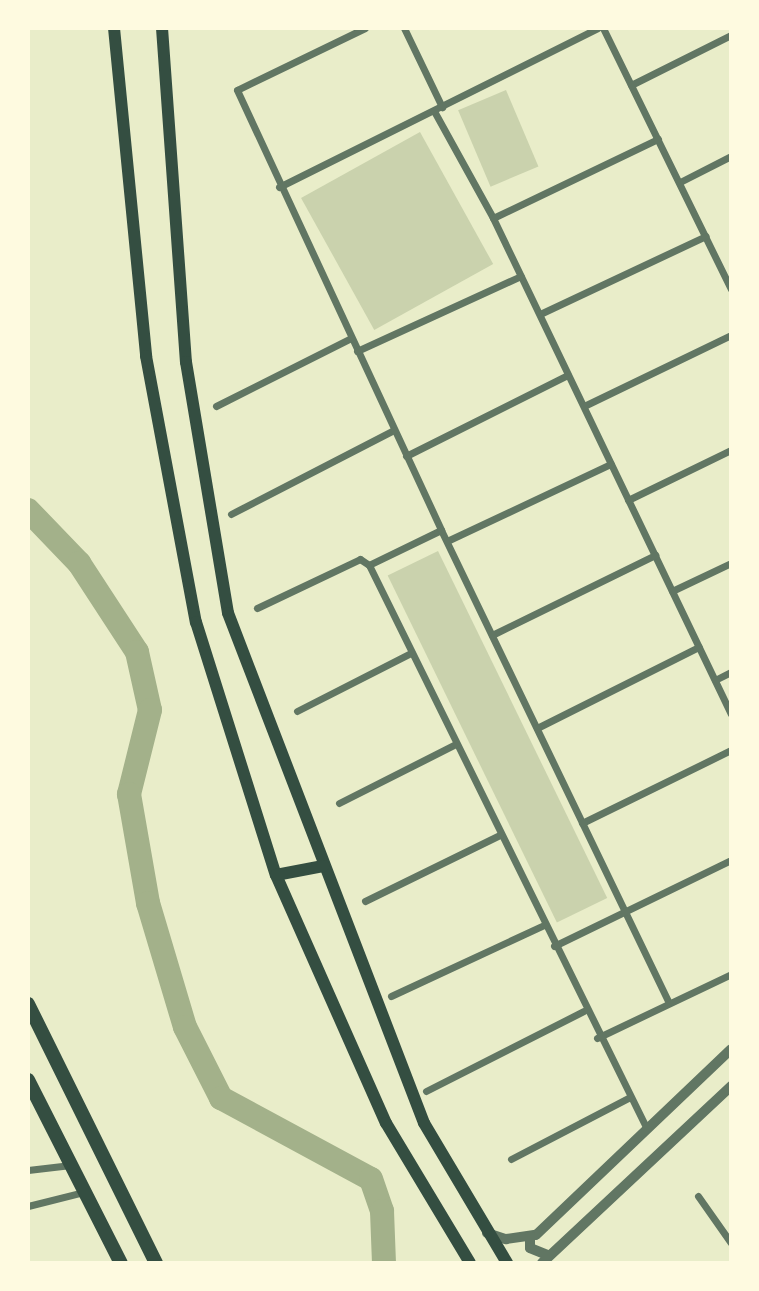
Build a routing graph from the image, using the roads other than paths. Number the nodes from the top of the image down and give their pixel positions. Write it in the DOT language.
graph roads {
  1 [pos="114,28"];
  2 [pos="162,28"];
  3 [pos="365,28"];
  4 [pos="404,28"];
  5 [pos="601,28"];
  6 [pos="731,34"];
  7 [pos="631,85"];
  8 [pos="442,107"];
  9 [pos="434,111"];
  10 [pos="658,139"];
  11 [pos="731,156"];
  12 [pos="680,182"];
  13 [pos="279,187"];
  14 [pos="493,218"];
  15 [pos="706,236"];
  16 [pos="521,276"];
  17 [pos="731,289"];
  18 [pos="540,314"];
  19 [pos="731,335"];
  20 [pos="351,338"];
  21 [pos="357,351"];
  22 [pos="568,375"];
  23 [pos="584,406"];
  24 [pos="216,407"];
  25 [pos="394,429"];
  26 [pos="731,450"];
  27 [pos="406,456"];
  28 [pos="611,464"];
  29 [pos="628,500"];
  30 [pos="231,514"];
  31 [pos="441,530"];
  32 [pos="447,541"];
  33 [pos="655,555"];
  34 [pos="731,563"];
  35 [pos="369,565"];
  36 [pos="672,591"];
  37 [pos="257,608"];
  38 [pos="492,635"];
  39 [pos="699,647"];
  40 [pos="411,653"];
  41 [pos="731,672"];
  42 [pos="715,681"];
  43 [pos="297,711"];
  44 [pos="731,714"];
  45 [pos="537,728"];
  46 [pos="456,744"];
  47 [pos="731,750"];
  48 [pos="339,803"];
  49 [pos="582,823"];
  50 [pos="500,835"];
  51 [pos="731,860"];
  52 [pos="323,866"];
  53 [pos="276,875"];
  54 [pos="365,901"];
  55 [pos="625,913"];
  56 [pos="544,925"];
  57 [pos="554,946"];
  58 [pos="731,974"];
  59 [pos="391,996"];
  60 [pos="669,1003"];
  61 [pos="28,1004"];
  62 [pos="584,1010"];
  63 [pos="597,1038"];
  64 [pos="731,1049"];
  65 [pos="28,1080"];
  66 [pos="731,1086"];
  67 [pos="426,1091"];
  68 [pos="630,1097"];
  69 [pos="647,1129"];
  70 [pos="511,1159"];
  71 [pos="71,1165"];
  72 [pos="28,1170"];
  73 [pos="84,1192"];
  74 [pos="698,1196"];
  75 [pos="28,1206"];
  76 [pos="487,1233"];
  77 [pos="530,1237"];
  78 [pos="731,1243"];
  79 [pos="545,1259"];
  80 [pos="121,1263"];
  81 [pos="156,1263"];
  82 [pos="470,1263"];
  83 [pos="507,1263"];
  1 -- 53 [label="main road"];
  2 -- 52 [label="main road"];
  3 -- 13 [label="street"];
  4 -- 8 [label="street"];
  5 -- 7 [label="street"];
  5 -- 8 [label="street"];
  6 -- 7 [label="street"];
  7 -- 10 [label="street"];
  8 -- 9 [label="street"];
  9 -- 13 [label="street"];
  9 -- 14 [label="street"];
  10 -- 12 [label="street"];
  10 -- 14 [label="street"];
  11 -- 12 [label="street"];
  12 -- 15 [label="street"];
  13 -- 20 [label="street"];
  14 -- 16 [label="street"];
  15 -- 17 [label="street"];
  15 -- 18 [label="street"];
  16 -- 18 [label="street"];
  16 -- 21 [label="street"];
  18 -- 22 [label="street"];
  19 -- 23 [label="street"];
  20 -- 21 [label="street"];
  20 -- 24 [label="street"];
  21 -- 25 [label="street"];
  22 -- 23 [label="street"];
  22 -- 27 [label="street"];
  23 -- 28 [label="street"];
  25 -- 27 [label="street"];
  25 -- 30 [label="street"];
  26 -- 29 [label="street"];
  27 -- 31 [label="street"];
  28 -- 29 [label="street"];
  28 -- 32 [label="street"];
  29 -- 33 [label="street"];
  31 -- 32 [label="street"];
  31 -- 35 [label="street"];
  32 -- 38 [label="street"];
  33 -- 36 [label="street"];
  33 -- 38 [label="street"];
  34 -- 36 [label="street"];
  35 -- 37 [label="street"];
  35 -- 40 [label="street"];
  36 -- 39 [label="street"];
  38 -- 45 [label="street"];
  39 -- 42 [label="street"];
  39 -- 45 [label="street"];
  40 -- 43 [label="street"];
  40 -- 46 [label="street"];
  41 -- 42 [label="street"];
  42 -- 44 [label="street"];
  45 -- 49 [label="street"];
  46 -- 48 [label="street"];
  46 -- 50 [label="street"];
  47 -- 49 [label="street"];
  49 -- 55 [label="street"];
  50 -- 54 [label="street"];
  50 -- 56 [label="street"];
  51 -- 55 [label="street"];
  52 -- 53 [label="main road"];
  52 -- 76 [label="main road"];
  53 -- 82 [label="main road"];
  55 -- 57 [label="street"];
  55 -- 60 [label="street"];
  56 -- 57 [label="street"];
  56 -- 59 [label="street"];
  57 -- 62 [label="street"];
  58 -- 60 [label="street"];
  60 -- 63 [label="street"];
  61 -- 81 [label="main road"];
  62 -- 63 [label="street"];
  62 -- 67 [label="street"];
  63 -- 68 [label="street"];
  64 -- 69 [label="street"];
  65 -- 71 [label="main road"];
  66 -- 79 [label="street"];
  68 -- 69 [label="street"];
  68 -- 70 [label="street"];
  69 -- 77 [label="street"];
  71 -- 72 [label="street"];
  71 -- 73 [label="main road"];
  73 -- 75 [label="street"];
  73 -- 80 [label="main road"];
  74 -- 78 [label="street"];
  76 -- 77 [label="street"];
  76 -- 83 [label="main road"];
  77 -- 79 [label="street"];
}
